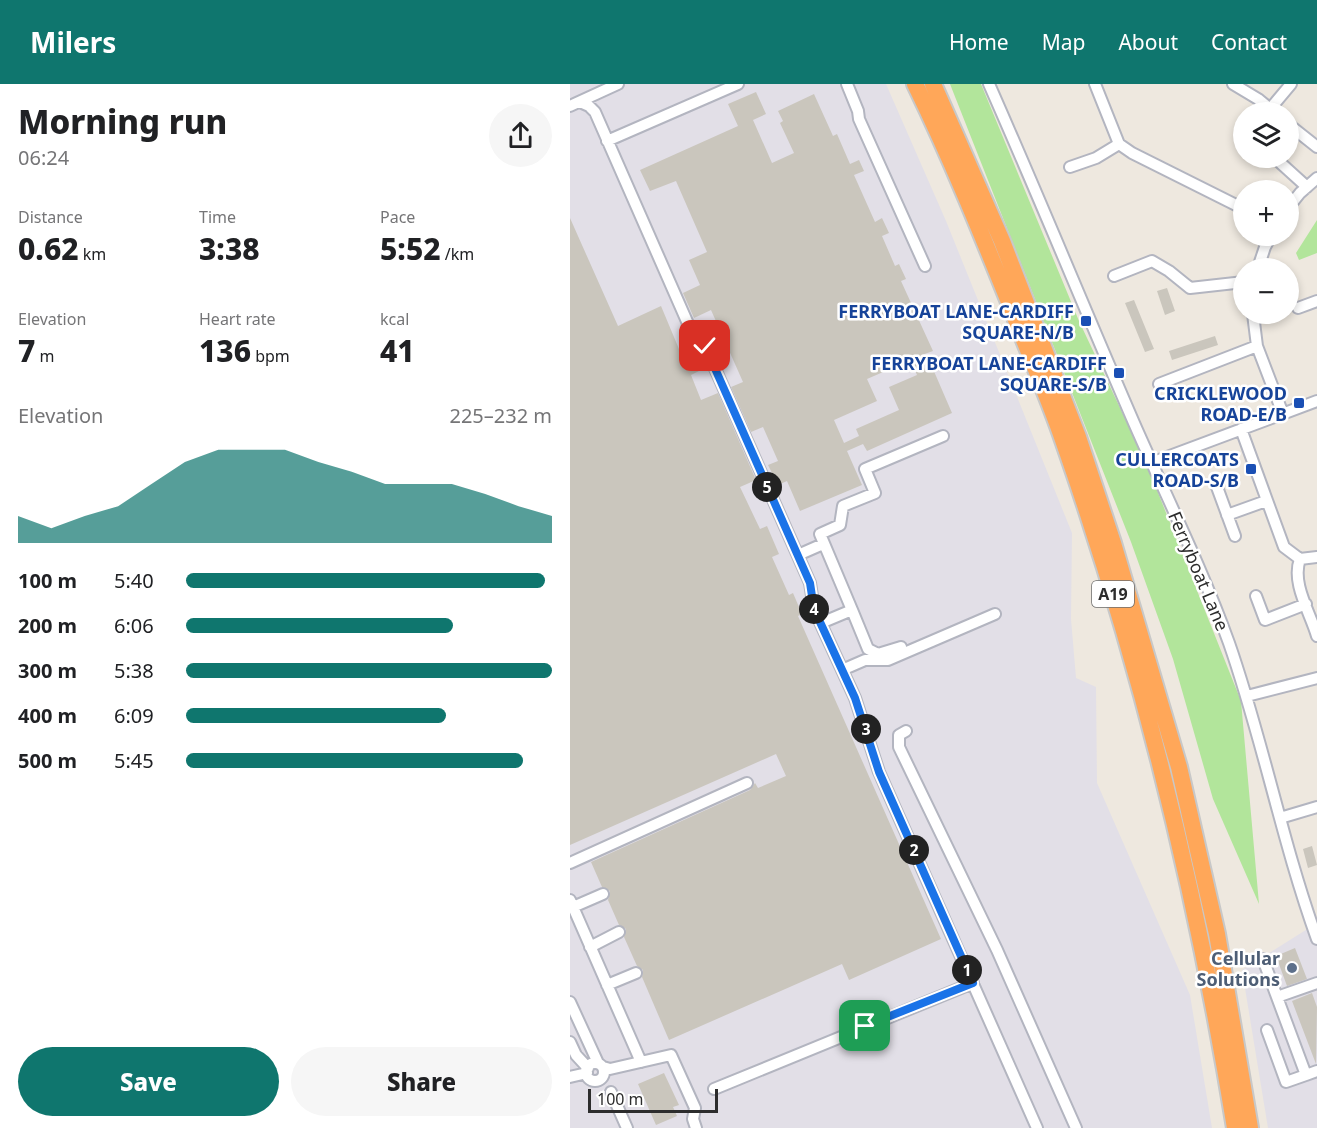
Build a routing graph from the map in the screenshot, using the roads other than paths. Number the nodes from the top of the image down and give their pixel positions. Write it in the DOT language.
graph roads {
  1 [pos="618,84"];
  2 [pos="738,84"];
  3 [pos="847,84"];
  4 [pos="915,84"];
  5 [pos="933,84"];
  6 [pos="989,84"];
  7 [pos="1095,84"];
  8 [pos="1233,84"];
  9 [pos="1290,84"];
  10 [pos="1262,102"];
  11 [pos="1278,102"];
  12 [pos="575,104"];
  13 [pos="1299,133"];
  14 [pos="608,141"];
  15 [pos="1119,144"];
  16 [pos="1317,147"];
  17 [pos="1070,167"];
  18 [pos="1286,168"];
  19 [pos="1317,178"];
  20 [pos="1307,187"];
  21 [pos="1299,196"];
  22 [pos="1233,204"];
  23 [pos="925,266"];
  24 [pos="1114,276"];
  25 [pos="1233,283"];
  26 [pos="1317,301"];
  27 [pos="1299,308"];
  28 [pos="1254,324"];
  29 [pos="1257,346"];
  30 [pos="1159,384"];
  31 [pos="1317,401"];
  32 [pos="1283,414"];
  33 [pos="1241,429"];
  34 [pos="943,436"];
  35 [pos="1151,463"];
  36 [pos="1217,487"];
  37 [pos="1266,501"];
  38 [pos="1227,515"];
  39 [pos="1235,536"];
  40 [pos="823,544"];
  41 [pos="798,555"];
  42 [pos="1317,557"];
  43 [pos="1300,559"];
  44 [pos="1256,596"];
  45 [pos="1306,604"];
  46 [pos="852,610"];
  47 [pos="995,614"];
  48 [pos="973,615"];
  49 [pos="821,623"];
  50 [pos="1317,636"];
  51 [pos="842,670"];
  52 [pos="1317,678"];
  53 [pos="1247,696"];
  54 [pos="906,731"];
  55 [pos="747,783"];
  56 [pos="1317,807"];
  57 [pos="1280,818"];
  58 [pos="570,863"];
  59 [pos="603,894"];
  60 [pos="572,904"];
  61 [pos="619,932"];
  62 [pos="1317,939"];
  63 [pos="590,946"];
  64 [pos="1263,959"];
  65 [pos="636,973"];
  66 [pos="973,983"];
  67 [pos="1317,983"];
  68 [pos="607,986"];
  69 [pos="1277,998"];
  70 [pos="570,1002"];
  71 [pos="1267,1030"];
  72 [pos="570,1042"];
  73 [pos="641,1062"];
  74 [pos="596,1070"];
  75 [pos="1312,1073"];
  76 [pos="570,1077"];
  77 [pos="714,1089"];
  78 [pos="627,1128"];
  79 [pos="696,1128"];
  80 [pos="1037,1128"];
  81 [pos="1076,1128"];
  82 [pos="1235,1128"];
  83 [pos="1250,1128"];
  1 -- 12 [label="street"];
  2 -- 14 [label="street"];
  3 -- 23 [label="street"];
  4 -- 82 [label="highway, A19"];
  5 -- 83 [label="highway, A19"];
  6 -- 35 [label="street, Ferryboat Lane"];
  7 -- 15 [label="street"];
  8 -- 10 [label="street"];
  9 -- 11 [label="street"];
  12 -- 14 [label="street"];
  13 -- 16 [label="street"];
  14 -- 41 [label="street"];
  15 -- 17 [label="street"];
  15 -- 22 [label="street"];
  18 -- 20 [label="street"];
  19 -- 20 [label="street"];
  20 -- 21 [label="street"];
  24 -- 25 [label="street"];
  26 -- 27 [label="street"];
  28 -- 29 [label="street"];
  29 -- 30 [label="street"];
  29 -- 32 [label="street"];
  31 -- 32 [label="street"];
  32 -- 33 [label="street"];
  33 -- 35 [label="street"];
  33 -- 37 [label="street"];
  34 -- 40 [label="street"];
  35 -- 53 [label="street, Ferryboat Lane"];
  36 -- 38 [label="street"];
  37 -- 38 [label="street"];
  37 -- 43 [label="street"];
  38 -- 39 [label="street"];
  40 -- 41 [label="street"];
  40 -- 46 [label="street"];
  41 -- 49 [label="street"];
  42 -- 43 [label="street"];
  43 -- 45 [label="street"];
  44 -- 45 [label="street"];
  45 -- 50 [label="street"];
  46 -- 48 [label="street"];
  46 -- 49 [label="street"];
  47 -- 51 [label="street"];
  49 -- 51 [label="street"];
  51 -- 66 [label="street"];
  52 -- 53 [label="street"];
  53 -- 57 [label="street, Ferryboat Lane"];
  54 -- 81 [label="street"];
  55 -- 58 [label="street"];
  56 -- 57 [label="street"];
  57 -- 62 [label="street, Ferryboat Lane"];
  59 -- 60 [label="street"];
  60 -- 63 [label="street"];
  61 -- 63 [label="street"];
  63 -- 68 [label="street"];
  64 -- 69 [label="street"];
  65 -- 68 [label="street"];
  66 -- 77 [label="street"];
  66 -- 80 [label="street"];
  67 -- 69 [label="street"];
  68 -- 73 [label="street"];
  69 -- 75 [label="street"];
  70 -- 74 [label="street"];
  71 -- 75 [label="street"];
  72 -- 74 [label="street"];
  73 -- 74 [label="street"];
  73 -- 79 [label="street"];
  74 -- 76 [label="street"];
  74 -- 78 [label="street"];
}
